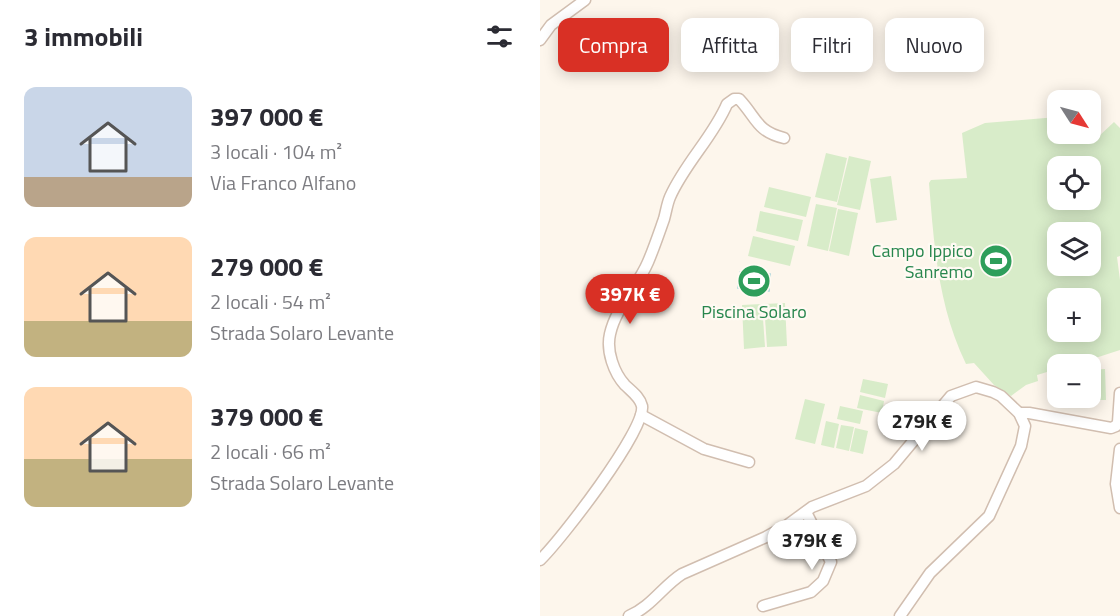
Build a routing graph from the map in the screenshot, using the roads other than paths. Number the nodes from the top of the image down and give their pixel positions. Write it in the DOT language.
graph roads {
  1 [pos="585,0"];
  2 [pos="540,40"];
  3 [pos="784,138"];
  4 [pos="1120,393"];
  5 [pos="1019,413"];
  6 [pos="641,415"];
  7 [pos="1118,429"];
  8 [pos="1120,449"];
  9 [pos="748,462"];
  10 [pos="1120,508"];
  11 [pos="806,512"];
  12 [pos="540,560"];
  13 [pos="763,606"];
  14 [pos="630,616"];
  15 [pos="900,616"];
  1 -- 2 [label="street"];
  3 -- 6 [label="street"];
  4 -- 7 [label="street"];
  5 -- 7 [label="street"];
  5 -- 11 [label="street"];
  5 -- 15 [label="street"];
  6 -- 9 [label="street"];
  6 -- 12 [label="street"];
  8 -- 10 [label="street"];
  11 -- 13 [label="street"];
  11 -- 14 [label="street"];
}
